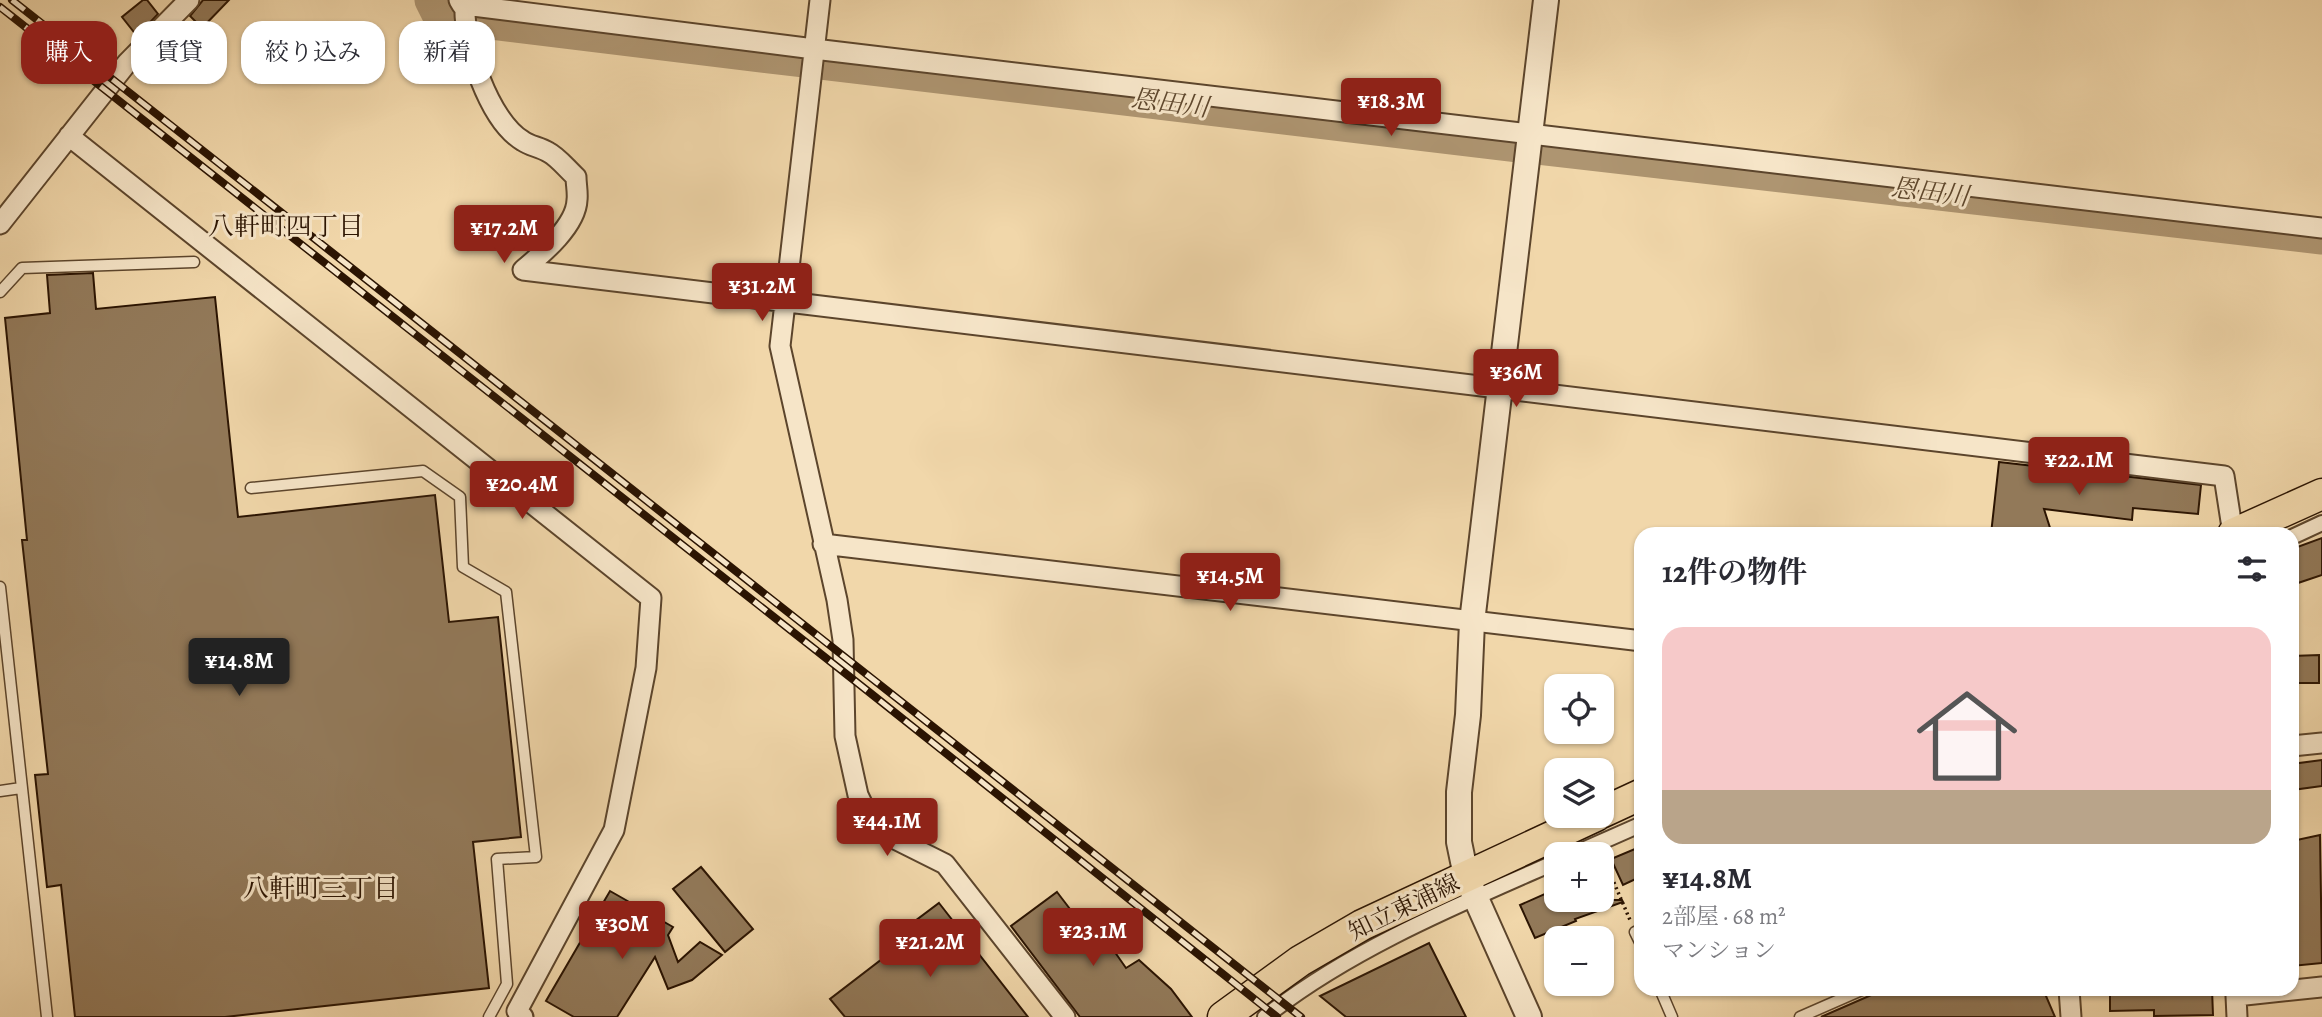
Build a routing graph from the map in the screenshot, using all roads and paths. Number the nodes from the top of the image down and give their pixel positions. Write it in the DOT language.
graph roads {
  1 [pos="189,0"];
  2 [pos="820,0"];
  3 [pos="1546,0"];
  4 [pos="464,10"];
  5 [pos="814,50"];
  6 [pos="1531,135"];
  7 [pos="69,136"];
  8 [pos="0,224"];
  9 [pos="2322,228"];
  10 [pos="194,262"];
  11 [pos="0,292"];
  12 [pos="785,302"];
  13 [pos="1500,387"];
  14 [pos="251,488"];
  15 [pos="2322,494"];
  16 [pos="2322,523"];
  17 [pos="2232,527"];
  18 [pos="2249,527"];
  19 [pos="2299,534"];
  20 [pos="822,544"];
  21 [pos="0,587"];
  22 [pos="1472,622"];
  23 [pos="1634,640"];
  24 [pos="2322,743"];
  25 [pos="2299,745"];
  26 [pos="21,788"];
  27 [pos="0,791"];
  28 [pos="1634,798"];
  29 [pos="1614,807"];
  30 [pos="1634,825"];
  31 [pos="1596,830"];
  32 [pos="1544,866"];
  33 [pos="1471,887"];
  34 [pos="1634,920"];
  35 [pos="2322,987"];
  36 [pos="2299,988"];
  37 [pos="1663,996"];
  38 [pos="1848,996"];
  39 [pos="2070,996"];
  40 [pos="2236,996"];
  41 [pos="518,1015"];
  42 [pos="47,1017"];
  43 [pos="488,1017"];
  44 [pos="1065,1017"];
  45 [pos="1223,1017"];
  46 [pos="1265,1017"];
  47 [pos="1529,1017"];
  48 [pos="1672,1017"];
  49 [pos="1800,1017"];
  50 [pos="2071,1017"];
  51 [pos="2237,1017"];
  1 -- 7 [label="street"];
  2 -- 5 [label="street"];
  3 -- 6 [label="street"];
  4 -- 5 [label="street"];
  4 -- 12 [label="street"];
  5 -- 6 [label="street"];
  5 -- 12 [label="street"];
  6 -- 9 [label="street"];
  6 -- 13 [label="street"];
  7 -- 8 [label="street"];
  7 -- 41 [label="street"];
  10 -- 11 [label="lane"];
  12 -- 13 [label="street"];
  12 -- 20 [label="street"];
  13 -- 17 [label="street"];
  13 -- 22 [label="street"];
  14 -- 43 [label="lane"];
  15 -- 18 [label="main road"];
  16 -- 19 [label="street"];
  20 -- 22 [label="street"];
  20 -- 44 [label="street"];
  21 -- 26 [label="lane"];
  22 -- 23 [label="street"];
  22 -- 33 [label="street"];
  24 -- 25 [label="street"];
  26 -- 27 [label="lane"];
  26 -- 42 [label="lane"];
  28 -- 29 [label="main road"];
  30 -- 31 [label="street"];
  31 -- 33 [label="main road, 知立東浦線"];
  31 -- 34 [label="path"];
  32 -- 33 [label="street"];
  33 -- 45 [label="main road, 知立東浦線"];
  33 -- 46 [label="street"];
  33 -- 47 [label="street"];
  35 -- 36 [label="street"];
  37 -- 48 [label="lane"];
  38 -- 49 [label="lane"];
  39 -- 50 [label="street"];
  40 -- 51 [label="street"];
}
